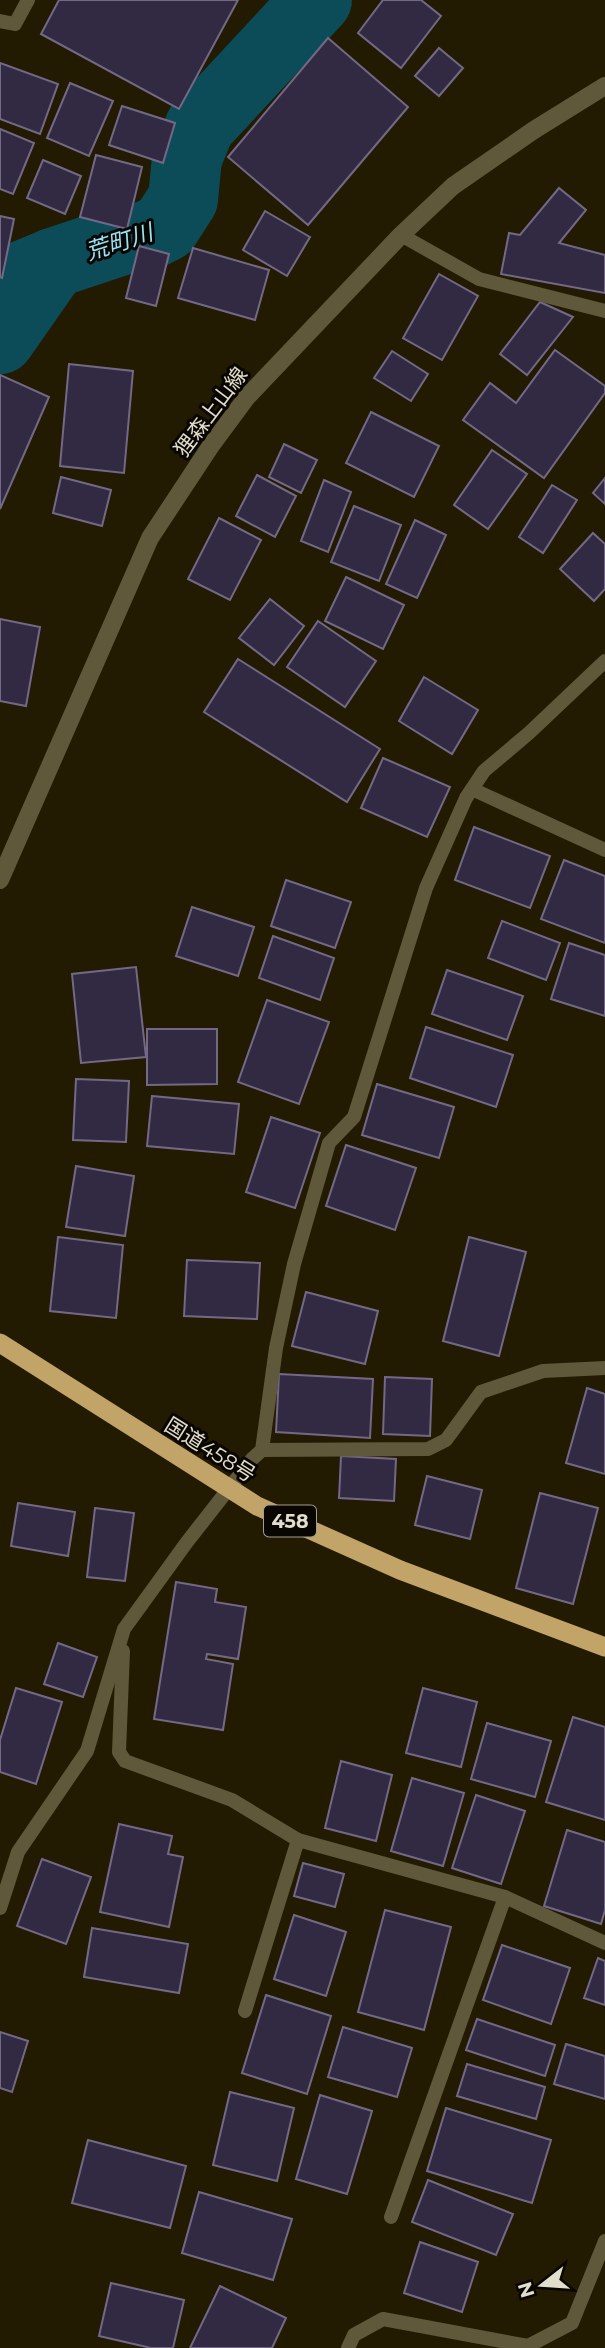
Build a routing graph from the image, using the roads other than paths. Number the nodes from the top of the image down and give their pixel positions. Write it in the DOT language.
graph roads {
  1 [pos="28,0"];
  2 [pos="0,21"];
  3 [pos="605,86"];
  4 [pos="401,235"];
  5 [pos="605,311"];
  6 [pos="605,661"];
  7 [pos="472,789"];
  8 [pos="605,850"];
  9 [pos="0,880"];
  10 [pos="0,1343"];
  11 [pos="605,1368"];
  12 [pos="257,1454"];
  13 [pos="124,1629"];
  14 [pos="605,1647"];
  15 [pos="298,1840"];
  16 [pos="505,1897"];
  17 [pos="0,1908"];
  18 [pos="605,1943"];
  19 [pos="246,2011"];
  20 [pos="391,2217"];
  21 [pos="605,2241"];
  22 [pos="348,2348"];
  1 -- 2 [label="lane"];
  3 -- 4 [label="main road, 狸森上山線"];
  4 -- 5 [label="lane"];
  4 -- 9 [label="main road, 狸森上山線"];
  6 -- 7 [label="lane"];
  7 -- 8 [label="lane"];
  7 -- 12 [label="lane"];
  10 -- 14 [label="highway, 国道458号 / 458"];
  11 -- 12 [label="lane"];
  12 -- 13 [label="lane"];
  13 -- 15 [label="lane"];
  13 -- 17 [label="lane"];
  15 -- 16 [label="lane"];
  15 -- 19 [label="lane"];
  16 -- 18 [label="lane"];
  16 -- 20 [label="lane"];
  21 -- 22 [label="lane"];
}
